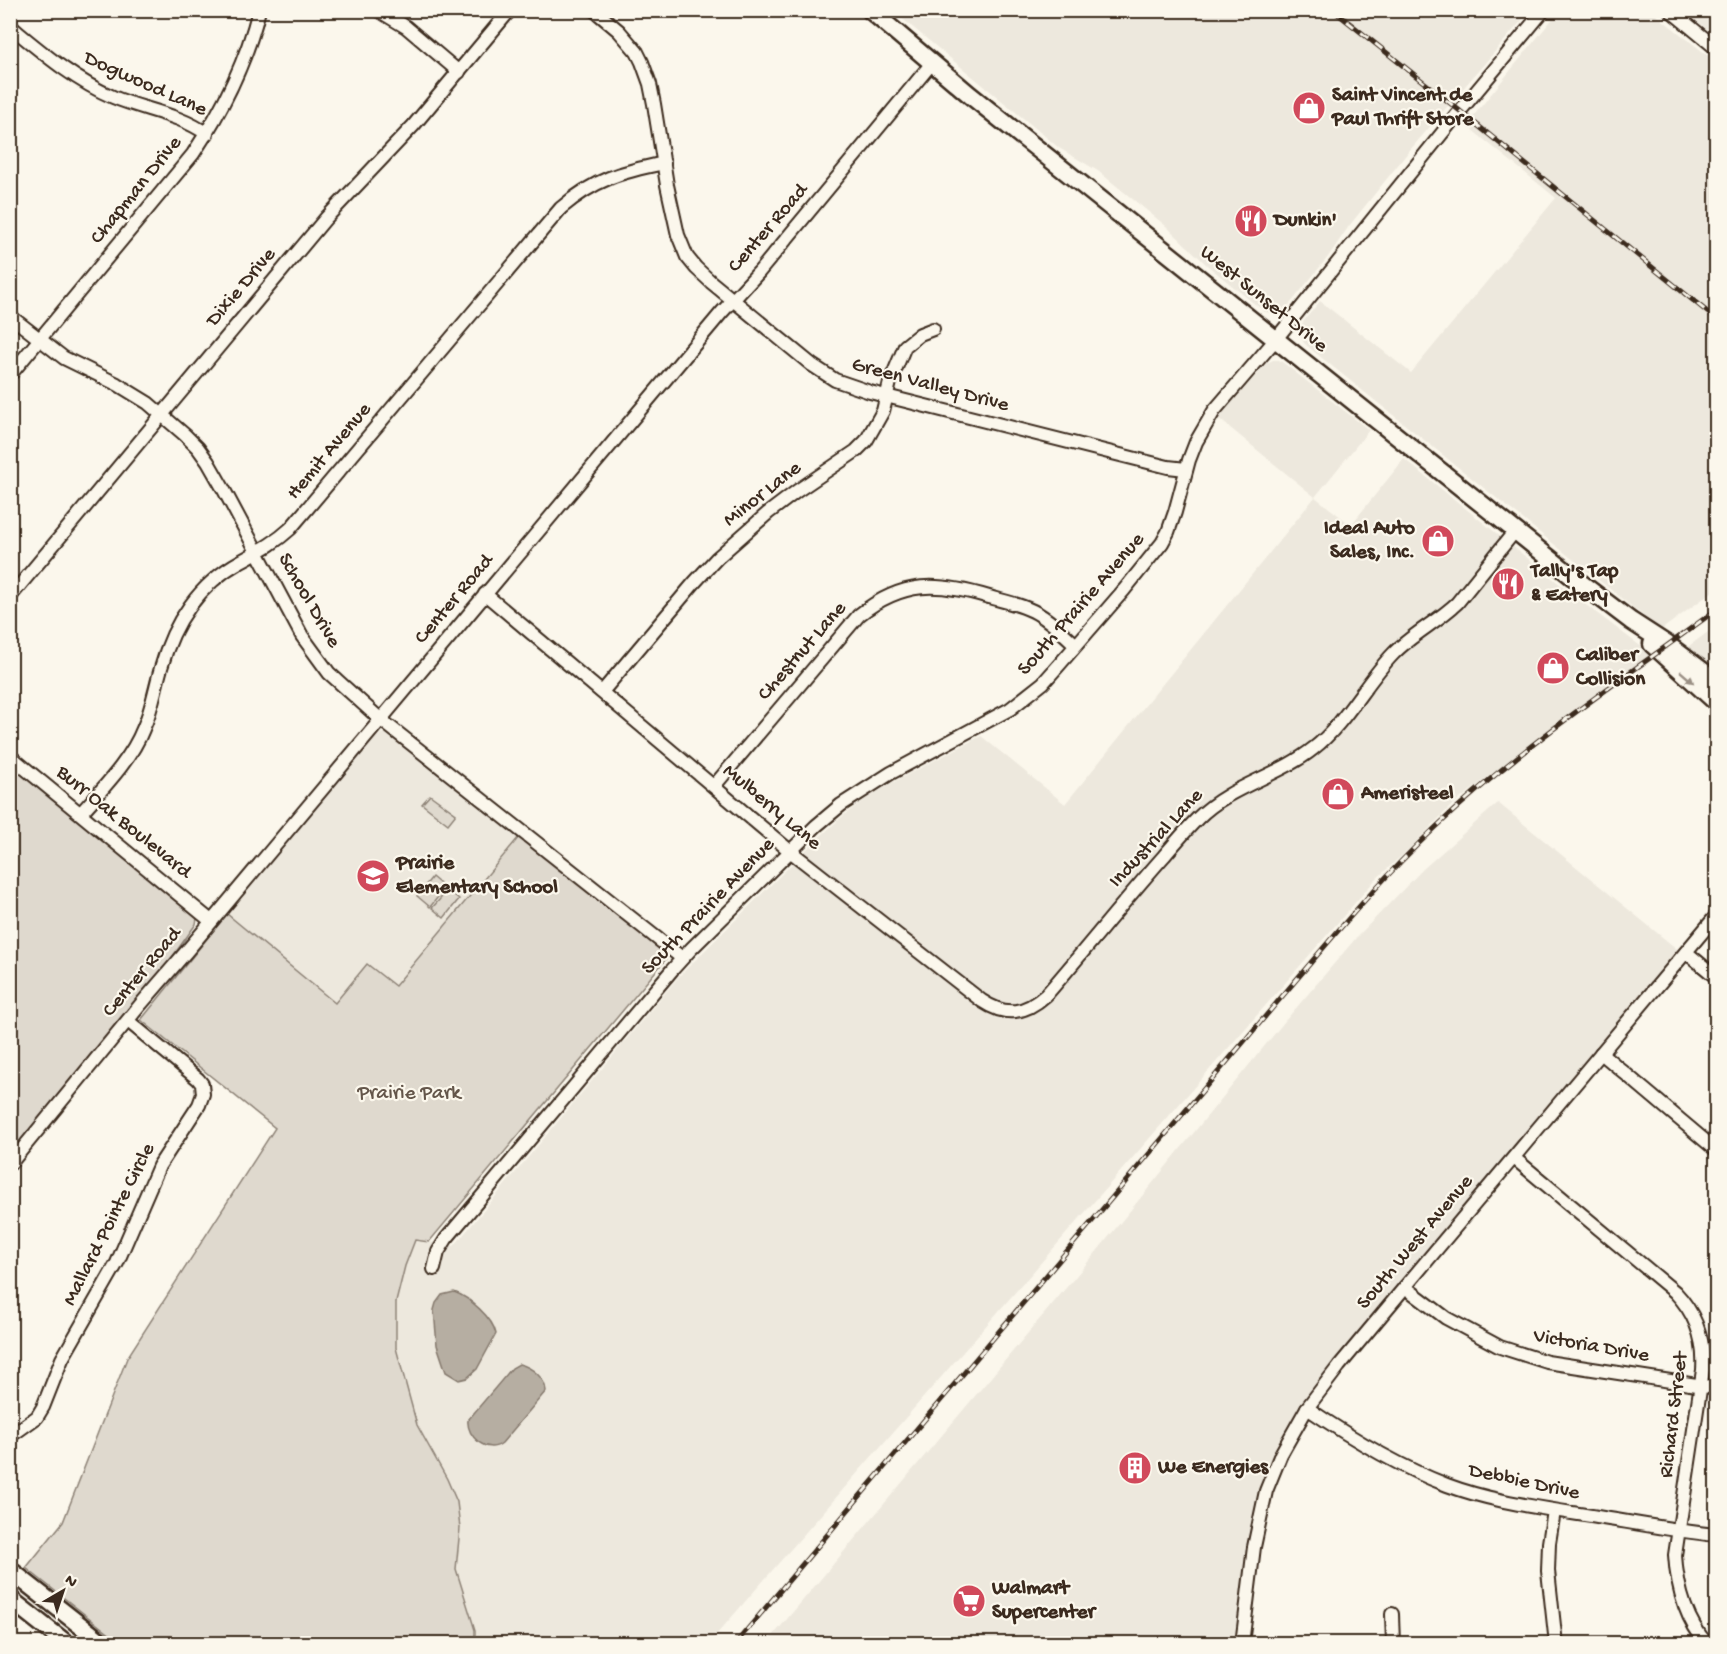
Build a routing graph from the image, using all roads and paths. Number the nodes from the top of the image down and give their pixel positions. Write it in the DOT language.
graph roads {
  1 [pos="259,10"];
  2 [pos="378,10"];
  3 [pos="510,10"];
  4 [pos="594,10"];
  5 [pos="870,10"];
  6 [pos="1544,10"];
  7 [pos="1670,10"];
  8 [pos="10,26"];
  9 [pos="1716,48"];
  10 [pos="932,63"];
  11 [pos="459,72"];
  12 [pos="207,134"];
  13 [pos="664,163"];
  14 [pos="733,301"];
  15 [pos="10,316"];
  16 [pos="933,329"];
  17 [pos="1276,339"];
  18 [pos="40,340"];
  19 [pos="10,375"];
  20 [pos="887,396"];
  21 [pos="162,415"];
  22 [pos="1186,469"];
  23 [pos="1515,531"];
  24 [pos="257,553"];
  25 [pos="485,594"];
  26 [pos="10,597"];
  27 [pos="1631,621"];
  28 [pos="1076,645"];
  29 [pos="1716,681"];
  30 [pos="602,692"];
  31 [pos="1716,702"];
  32 [pos="380,719"];
  33 [pos="10,756"];
  34 [pos="714,786"];
  35 [pos="81,813"];
  36 [pos="790,851"];
  37 [pos="1716,916"];
  38 [pos="211,921"];
  39 [pos="1686,952"];
  40 [pos="682,958"];
  41 [pos="1716,977"];
  42 [pos="1015,1011"];
  43 [pos="128,1021"];
  44 [pos="1601,1053"];
  45 [pos="1716,1150"];
  46 [pos="1514,1158"];
  47 [pos="10,1164"];
  48 [pos="434,1269"];
  49 [pos="1405,1287"];
  50 [pos="1700,1386"];
  51 [pos="1716,1389"];
  52 [pos="1307,1408"];
  53 [pos="16,1432"];
  54 [pos="1554,1510"];
  55 [pos="1678,1530"];
  56 [pos="1716,1535"];
  57 [pos="10,1570"];
  58 [pos="10,1599"];
  59 [pos="1392,1614"];
  60 [pos="67,1644"];
  61 [pos="104,1644"];
  62 [pos="1242,1644"];
  63 [pos="1393,1644"];
  64 [pos="1556,1644"];
  65 [pos="1707,1644"];
  1 -- 12 [label="street, Chapman Drive"];
  2 -- 11 [label="street"];
  3 -- 11 [label="street, Dixie Drive"];
  4 -- 13 [label="street, Green Valley Drive"];
  5 -- 10 [label="main road, West Sunset Drive"];
  6 -- 17 [label="street, South Prairie Avenue"];
  7 -- 9 [label="street"];
  8 -- 12 [label="street, Dogwood Lane"];
  10 -- 14 [label="street, Center Road"];
  10 -- 17 [label="main road, West Sunset Drive"];
  11 -- 21 [label="street, Dixie Drive"];
  12 -- 18 [label="street, Chapman Drive"];
  13 -- 14 [label="street, Green Valley Drive"];
  13 -- 24 [label="street, Hemit Avenue"];
  14 -- 20 [label="street, Green Valley Drive"];
  14 -- 25 [label="street, Center Road"];
  15 -- 18 [label="street, School Drive"];
  16 -- 20 [label="street, Minor Lane"];
  17 -- 22 [label="street, South Prairie Avenue"];
  17 -- 23 [label="main road, West Sunset Drive"];
  18 -- 19 [label="street, Chapman Drive"];
  18 -- 21 [label="street, School Drive"];
  20 -- 22 [label="street, Green Valley Drive"];
  20 -- 30 [label="street, Minor Lane"];
  21 -- 24 [label="street, School Drive"];
  21 -- 26 [label="street, Dixie Drive"];
  22 -- 28 [label="street, South Prairie Avenue"];
  23 -- 27 [label="main road, West Sunset Drive"];
  23 -- 42 [label="street, Industrial Lane"];
  24 -- 32 [label="street, School Drive"];
  24 -- 35 [label="street, Hemit Avenue"];
  25 -- 30 [label="street, Mulberry Lane"];
  25 -- 32 [label="street, Center Road"];
  27 -- 29 [label="main road, West Sunset Drive"];
  27 -- 31 [label="main road, West Sunset Drive, one-way"];
  28 -- 34 [label="street, Chestnut Lane"];
  28 -- 36 [label="street, South Prairie Avenue"];
  30 -- 34 [label="street, Mulberry Lane"];
  32 -- 38 [label="street, Center Road"];
  32 -- 40 [label="street, School Drive"];
  33 -- 35 [label="street, Burr Oak Boulevard"];
  34 -- 36 [label="street, Mulberry Lane"];
  35 -- 38 [label="street, Burr Oak Boulevard"];
  36 -- 40 [label="street, South Prairie Avenue"];
  36 -- 42 [label="street, Mulberry Lane"];
  37 -- 39 [label="street, South West Avenue"];
  38 -- 43 [label="street, Center Road"];
  39 -- 41 [label="street"];
  39 -- 44 [label="street, South West Avenue"];
  40 -- 48 [label="street, South Prairie Avenue"];
  43 -- 47 [label="street, Center Road"];
  43 -- 53 [label="street, Mallard Pointe Circle"];
  44 -- 45 [label="street"];
  44 -- 46 [label="street, South West Avenue"];
  46 -- 49 [label="street, South West Avenue"];
  46 -- 50 [label="street, Richard Street"];
  49 -- 50 [label="street, Victoria Drive"];
  49 -- 52 [label="street, South West Avenue"];
  50 -- 51 [label="street, Victoria Drive"];
  50 -- 55 [label="street, Richard Street"];
  52 -- 54 [label="street, Debbie Drive"];
  52 -- 62 [label="street, South West Avenue"];
  54 -- 55 [label="street, Debbie Drive"];
  54 -- 64 [label="street"];
  55 -- 56 [label="street, Debbie Drive"];
  55 -- 65 [label="street, Richard Street"];
  57 -- 61 [label="main road"];
  58 -- 60 [label="main road"];
  59 -- 63 [label="street"];
}
